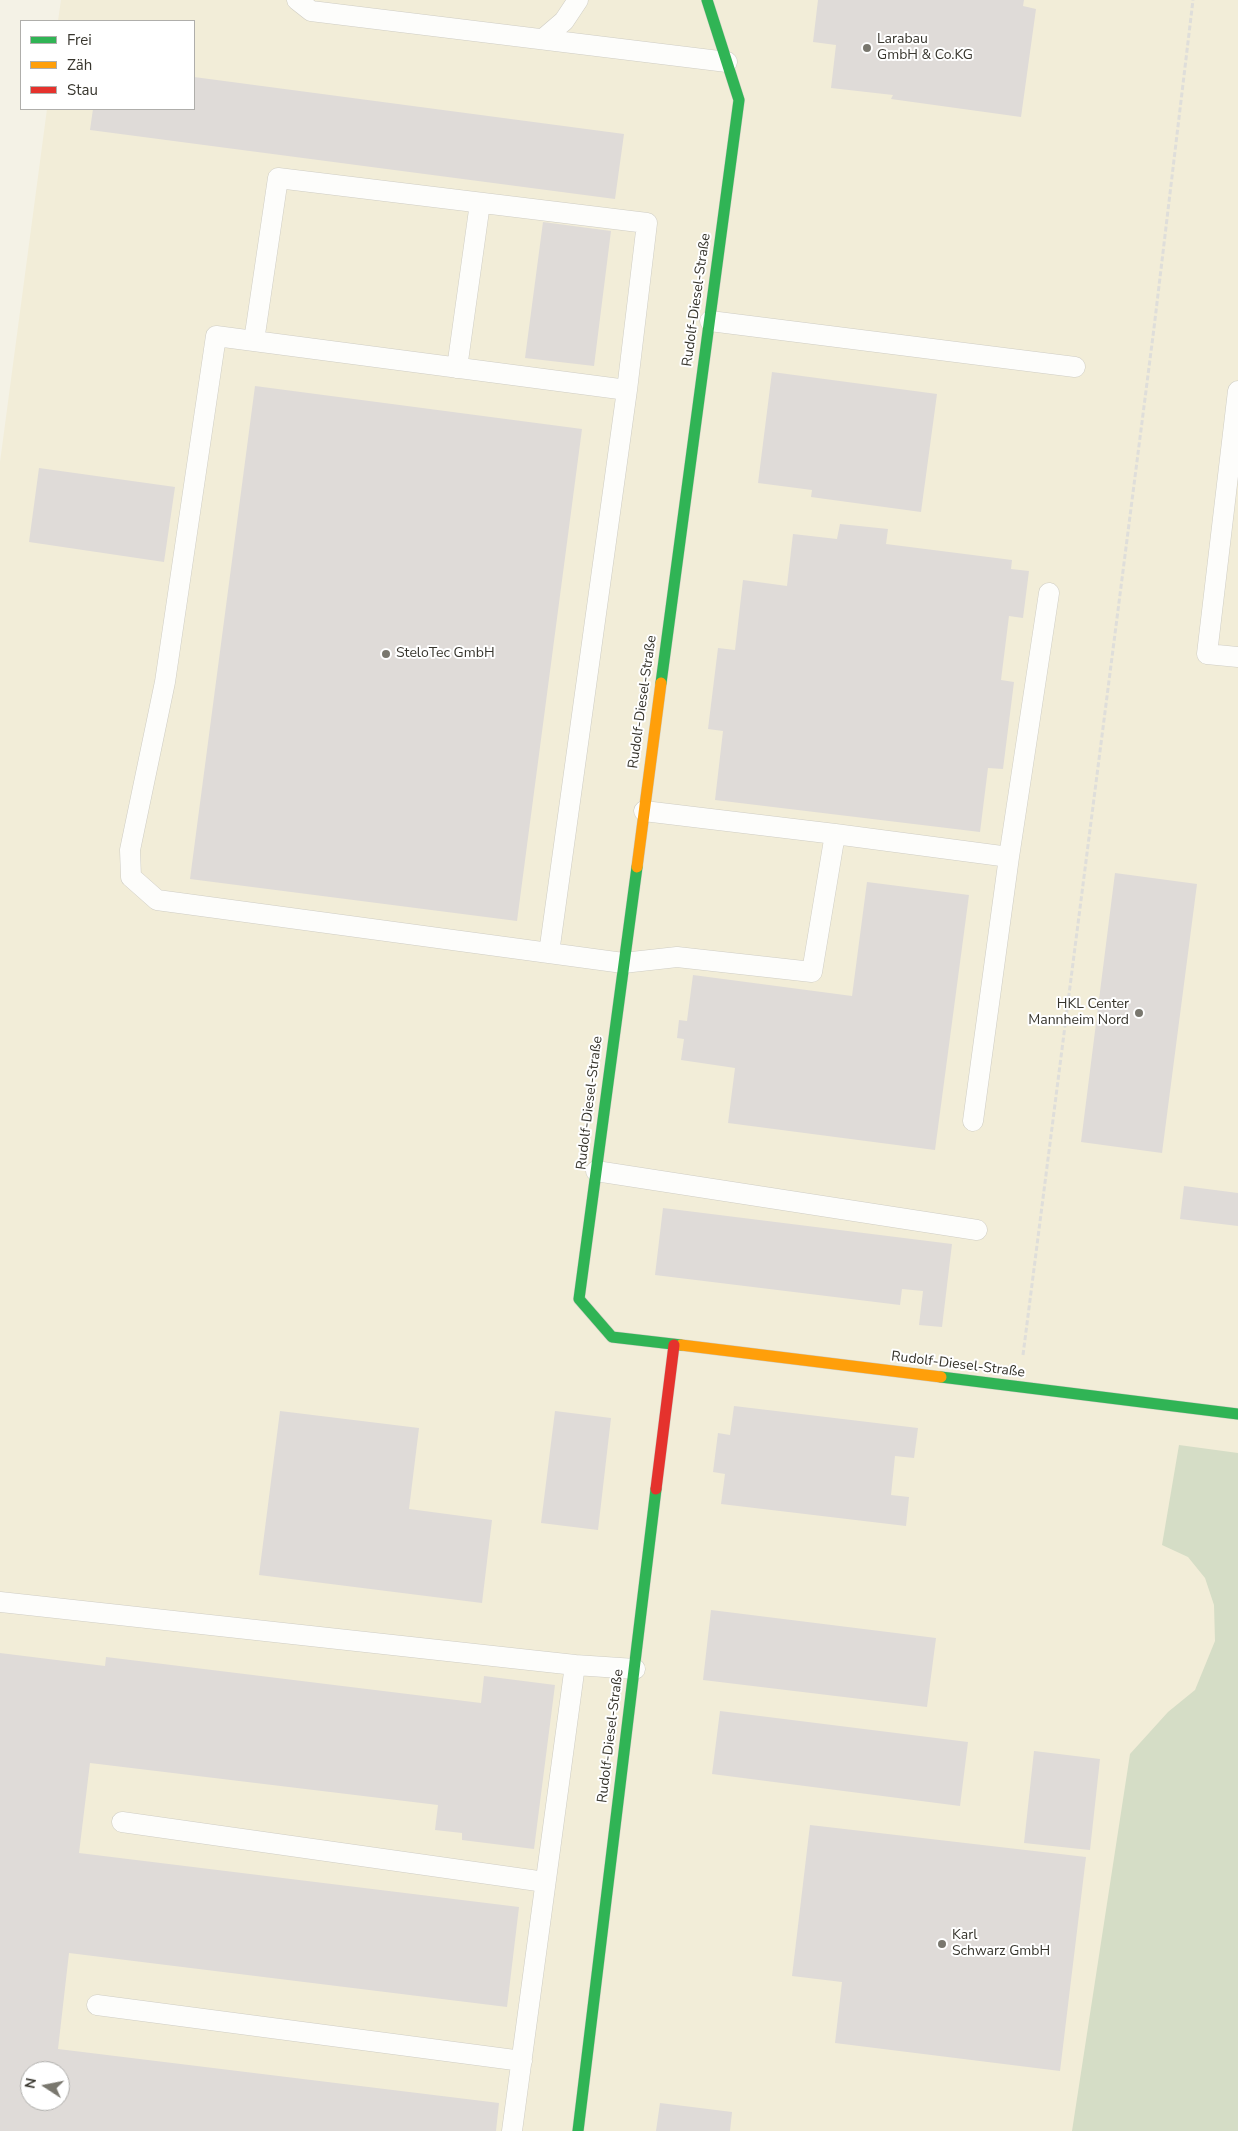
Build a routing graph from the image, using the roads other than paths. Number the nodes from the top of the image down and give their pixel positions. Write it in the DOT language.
graph roads {
  1 [pos="297,0"];
  2 [pos="578,0"];
  3 [pos="707,0"];
  4 [pos="543,39"];
  5 [pos="727,62"];
  6 [pos="480,202"];
  7 [pos="710,321"];
  8 [pos="254,341"];
  9 [pos="1075,367"];
  10 [pos="457,368"];
  11 [pos="627,390"];
  12 [pos="1238,391"];
  13 [pos="1049,594"];
  14 [pos="1238,657"];
  15 [pos="644,812"];
  16 [pos="835,834"];
  17 [pos="1009,857"];
  18 [pos="549,953"];
  19 [pos="624,963"];
  20 [pos="973,1121"];
  21 [pos="596,1171"];
  22 [pos="976,1230"];
  23 [pos="674,1345"];
  24 [pos="1238,1414"];
  25 [pos="0,1602"];
  26 [pos="575,1665"];
  27 [pos="635,1669"];
  28 [pos="122,1822"];
  29 [pos="545,1882"];
  30 [pos="97,2005"];
  31 [pos="522,2061"];
  32 [pos="512,2131"];
  33 [pos="578,2131"];
  1 -- 4 [label="lane"];
  2 -- 4 [label="lane"];
  3 -- 5 [label="street, Rudolf-Diesel-Straße"];
  4 -- 5 [label="lane"];
  5 -- 7 [label="street, Rudolf-Diesel-Straße"];
  6 -- 8 [label="lane"];
  6 -- 10 [label="lane"];
  6 -- 11 [label="lane"];
  7 -- 9 [label="lane"];
  7 -- 15 [label="street, Rudolf-Diesel-Straße"];
  8 -- 10 [label="lane"];
  8 -- 18 [label="lane"];
  10 -- 11 [label="lane"];
  11 -- 18 [label="lane"];
  12 -- 14 [label="lane"];
  13 -- 17 [label="lane"];
  15 -- 16 [label="lane"];
  15 -- 19 [label="street, Rudolf-Diesel-Straße"];
  16 -- 17 [label="lane"];
  16 -- 19 [label="lane"];
  17 -- 20 [label="lane"];
  18 -- 19 [label="lane"];
  19 -- 21 [label="street, Rudolf-Diesel-Straße"];
  21 -- 22 [label="lane"];
  21 -- 23 [label="street, Rudolf-Diesel-Straße"];
  23 -- 24 [label="street, Rudolf-Diesel-Straße"];
  23 -- 27 [label="street, Rudolf-Diesel-Straße"];
  25 -- 26 [label="lane"];
  26 -- 27 [label="lane"];
  26 -- 29 [label="lane"];
  27 -- 33 [label="street, Rudolf-Diesel-Straße"];
  28 -- 29 [label="lane"];
  29 -- 31 [label="lane"];
  30 -- 31 [label="lane"];
  31 -- 32 [label="lane"];
}
